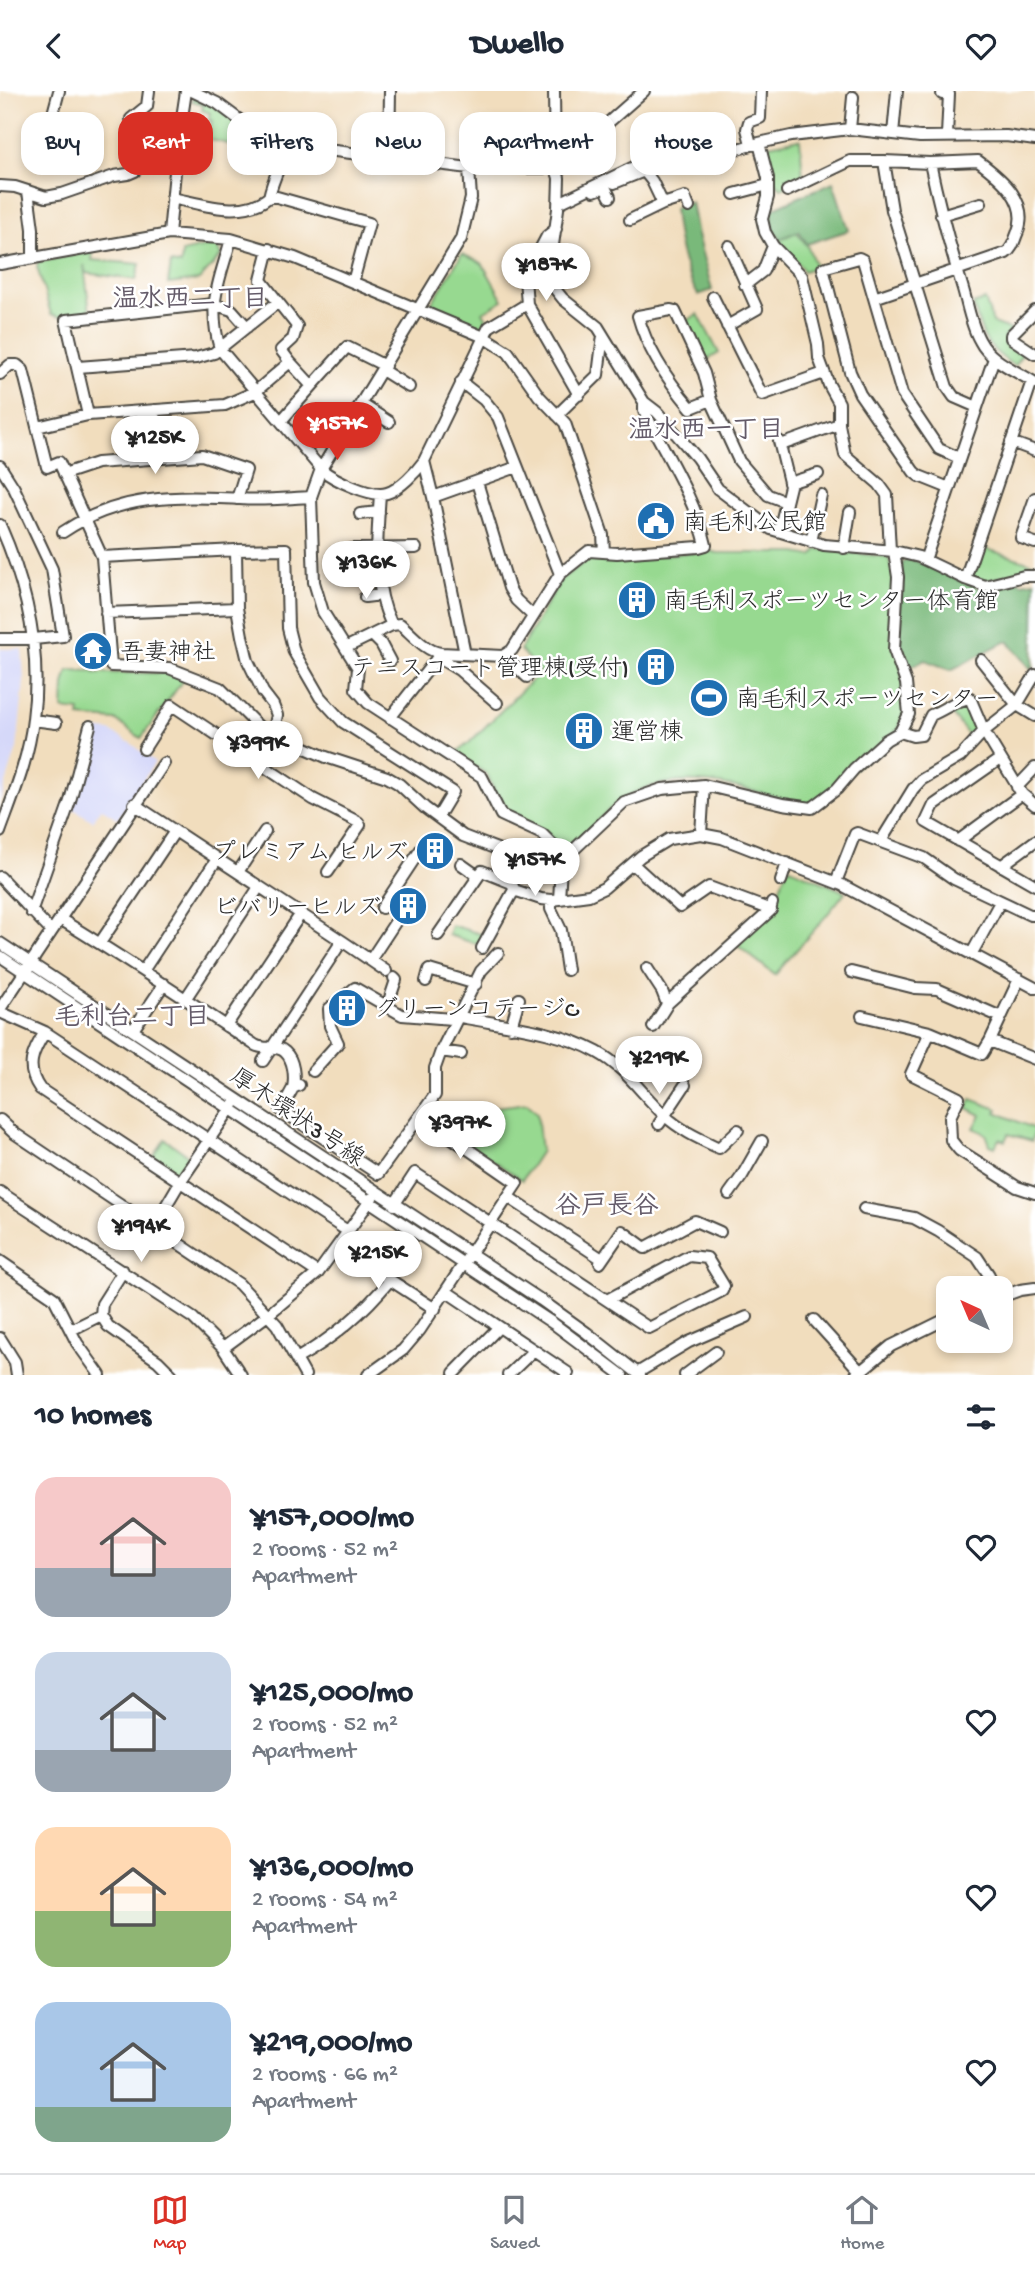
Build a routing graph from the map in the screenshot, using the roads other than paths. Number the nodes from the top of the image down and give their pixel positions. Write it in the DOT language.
graph roads {
  1 [pos="59,91"];
  2 [pos="149,91"];
  3 [pos="186,91"];
  4 [pos="192,91"];
  5 [pos="223,91"];
  6 [pos="390,91"];
  7 [pos="555,91"];
  8 [pos="643,91"];
  9 [pos="761,91"];
  10 [pos="897,91"];
  11 [pos="950,94"];
  12 [pos="853,97"];
  13 [pos="217,103"];
  14 [pos="53,112"];
  15 [pos="140,112"];
  16 [pos="183,112"];
  17 [pos="229,112"];
  18 [pos="390,112"];
  19 [pos="555,112"];
  20 [pos="616,116"];
  21 [pos="850,129"];
  22 [pos="893,134"];
  23 [pos="947,135"];
  24 [pos="1035,140"];
  25 [pos="755,143"];
  26 [pos="884,161"];
  27 [pos="930,163"];
  28 [pos="121,175"];
  29 [pos="174,175"];
  30 [pos="274,175"];
  31 [pos="470,175"];
  32 [pos="558,175"];
  33 [pos="611,177"];
  34 [pos="768,185"];
  35 [pos="0,186"];
  36 [pos="28,191"];
  37 [pos="787,191"];
  38 [pos="575,194"];
  39 [pos="734,194"];
  40 [pos="269,197"];
  41 [pos="610,197"];
  42 [pos="172,198"];
  43 [pos="559,203"];
  44 [pos="663,204"];
  45 [pos="977,206"];
  46 [pos="689,207"];
  47 [pos="941,215"];
  48 [pos="630,220"];
  49 [pos="556,229"];
  50 [pos="169,235"];
  51 [pos="231,239"];
  52 [pos="729,246"];
  53 [pos="773,246"];
  54 [pos="269,249"];
  55 [pos="33,258"];
  56 [pos="0,264"];
  57 [pos="957,269"];
  58 [pos="353,282"];
  59 [pos="913,283"];
  60 [pos="745,285"];
  61 [pos="713,297"];
  62 [pos="874,298"];
  63 [pos="278,302"];
  64 [pos="213,304"];
  65 [pos="527,304"];
  66 [pos="420,309"];
  67 [pos="1035,311"];
  68 [pos="727,326"];
  69 [pos="247,327"];
  70 [pos="603,335"];
  71 [pos="484,337"];
  72 [pos="220,349"];
  73 [pos="1035,354"];
  74 [pos="994,358"];
  75 [pos="290,362"];
  76 [pos="78,367"];
  77 [pos="383,368"];
  78 [pos="0,373"];
  79 [pos="824,373"];
  80 [pos="461,382"];
  81 [pos="1033,382"];
  82 [pos="312,386"];
  83 [pos="409,387"];
  84 [pos="255,392"];
  85 [pos="860,394"];
  86 [pos="579,395"];
  87 [pos="711,400"];
  88 [pos="645,402"];
  89 [pos="839,403"];
  90 [pos="361,404"];
  91 [pos="977,407"];
  92 [pos="154,410"];
  93 [pos="88,415"];
  94 [pos="557,415"];
  95 [pos="281,421"];
  96 [pos="389,422"];
  97 [pos="839,424"];
  98 [pos="37,427"];
  99 [pos="1011,442"];
  100 [pos="1035,451"];
  101 [pos="959,458"];
  102 [pos="157,460"];
  103 [pos="424,461"];
  104 [pos="0,466"];
  105 [pos="517,467"];
  106 [pos="321,469"];
  107 [pos="64,474"];
  108 [pos="818,474"];
  109 [pos="477,482"];
  110 [pos="789,483"];
  111 [pos="948,488"];
  112 [pos="380,494"];
  113 [pos="821,495"];
  114 [pos="311,497"];
  115 [pos="433,497"];
  116 [pos="196,498"];
  117 [pos="237,499"];
  118 [pos="1035,499"];
  119 [pos="786,502"];
  120 [pos="196,510"];
  121 [pos="379,512"];
  122 [pos="850,512"];
  123 [pos="360,514"];
  124 [pos="84,518"];
  125 [pos="0,525"];
  126 [pos="779,531"];
  127 [pos="63,532"];
  128 [pos="811,542"];
  129 [pos="1035,543"];
  130 [pos="844,548"];
  131 [pos="352,549"];
  132 [pos="378,549"];
  133 [pos="236,550"];
  134 [pos="412,550"];
  135 [pos="892,550"];
  136 [pos="604,552"];
  137 [pos="102,557"];
  138 [pos="925,560"];
  139 [pos="560,574"];
  140 [pos="1035,576"];
  141 [pos="379,579"];
  142 [pos="965,579"];
  143 [pos="365,580"];
  144 [pos="381,596"];
  145 [pos="365,597"];
  146 [pos="237,608"];
  147 [pos="106,613"];
  148 [pos="533,616"];
  149 [pos="392,625"];
  150 [pos="373,636"];
  151 [pos="0,639"];
  152 [pos="34,639"];
  153 [pos="347,647"];
  154 [pos="465,654"];
  155 [pos="440,655"];
  156 [pos="505,656"];
  157 [pos="981,660"];
  158 [pos="390,661"];
  159 [pos="1035,675"];
  160 [pos="527,677"];
  161 [pos="497,703"];
  162 [pos="1017,705"];
  163 [pos="1035,716"];
  164 [pos="390,718"];
  165 [pos="33,720"];
  166 [pos="56,723"];
  167 [pos="90,726"];
  168 [pos="984,731"];
  169 [pos="900,732"];
  170 [pos="273,734"];
  171 [pos="144,749"];
  172 [pos="1000,759"];
  173 [pos="164,763"];
  174 [pos="1035,768"];
  175 [pos="704,785"];
  176 [pos="1019,791"];
  177 [pos="134,804"];
  178 [pos="1035,805"];
  179 [pos="438,817"];
  180 [pos="176,831"];
  181 [pos="265,831"];
  182 [pos="0,832"];
  183 [pos="701,834"];
  184 [pos="881,841"];
  185 [pos="958,841"];
  186 [pos="1035,841"];
  187 [pos="421,849"];
  188 [pos="217,859"];
  189 [pos="563,863"];
  190 [pos="787,863"];
  191 [pos="461,864"];
  192 [pos="633,864"];
  193 [pos="1001,866"];
  194 [pos="391,868"];
  195 [pos="238,872"];
  196 [pos="328,872"];
  197 [pos="403,876"];
  198 [pos="478,876"];
  199 [pos="0,877"];
  200 [pos="781,881"];
  201 [pos="836,882"];
  202 [pos="1035,885"];
  203 [pos="259,887"];
  204 [pos="513,890"];
  205 [pos="555,899"];
  206 [pos="1000,901"];
  207 [pos="382,908"];
  208 [pos="31,912"];
  209 [pos="300,915"];
  210 [pos="1035,915"];
  211 [pos="398,918"];
  212 [pos="60,919"];
  213 [pos="51,931"];
  214 [pos="438,935"];
  215 [pos="342,941"];
  216 [pos="0,943"];
  217 [pos="100,943"];
  218 [pos="482,948"];
  219 [pos="498,953"];
  220 [pos="972,953"];
  221 [pos="0,955"];
  222 [pos="371,959"];
  223 [pos="28,967"];
  224 [pos="647,968"];
  225 [pos="567,970"];
  226 [pos="143,971"];
  227 [pos="425,973"];
  228 [pos="854,975"];
  229 [pos="1018,979"];
  230 [pos="476,983"];
  231 [pos="164,984"];
  232 [pos="1035,988"];
  233 [pos="186,998"];
  234 [pos="519,999"];
  235 [pos="667,1004"];
  236 [pos="387,1007"];
  237 [pos="0,1010"];
  238 [pos="1001,1017"];
  239 [pos="458,1019"];
  240 [pos="866,1019"];
  241 [pos="226,1025"];
  242 [pos="511,1027"];
  243 [pos="653,1027"];
  244 [pos="134,1030"];
  245 [pos="45,1032"];
  246 [pos="930,1032"];
  247 [pos="990,1041"];
  248 [pos="270,1048"];
  249 [pos="441,1051"];
  250 [pos="461,1054"];
  251 [pos="1035,1059"];
  252 [pos="263,1061"];
  253 [pos="313,1070"];
  254 [pos="685,1085"];
  255 [pos="233,1105"];
  256 [pos="420,1116"];
  257 [pos="0,1120"];
  258 [pos="662,1120"];
  259 [pos="738,1130"];
  260 [pos="208,1140"];
  261 [pos="762,1141"];
  262 [pos="180,1182"];
  263 [pos="0,1192"];
  264 [pos="1035,1193"];
  265 [pos="729,1194"];
  266 [pos="372,1197"];
  267 [pos="508,1197"];
  268 [pos="394,1205"];
  269 [pos="864,1209"];
  270 [pos="492,1222"];
  271 [pos="154,1226"];
  272 [pos="720,1231"];
  273 [pos="349,1232"];
  274 [pos="339,1247"];
  275 [pos="1,1256"];
  276 [pos="468,1259"];
  277 [pos="123,1271"];
  278 [pos="318,1273"];
  279 [pos="989,1276"];
  280 [pos="390,1280"];
  281 [pos="1035,1288"];
  282 [pos="447,1292"];
  283 [pos="1013,1293"];
  284 [pos="607,1300"];
  285 [pos="435,1309"];
  286 [pos="269,1314"];
  287 [pos="101,1315"];
  288 [pos="747,1317"];
  289 [pos="814,1321"];
  290 [pos="936,1324"];
  291 [pos="499,1327"];
  292 [pos="71,1330"];
  293 [pos="0,1338"];
  294 [pos="223,1348"];
  295 [pos="534,1350"];
  296 [pos="716,1352"];
  297 [pos="298,1358"];
  298 [pos="858,1373"];
  299 [pos="454,1374"];
  300 [pos="639,1374"];
  301 [pos="17,1375"];
  302 [pos="100,1375"];
  303 [pos="172,1375"];
  304 [pos="241,1375"];
  305 [pos="306,1375"];
  306 [pos="370,1375"];
  307 [pos="508,1375"];
  308 [pos="566,1375"];
  309 [pos="622,1375"];
  310 [pos="685,1375"];
  1 -- 14 [label="street"];
  2 -- 15 [label="street"];
  3 -- 16 [label="street"];
  4 -- 13 [label="street"];
  5 -- 13 [label="street"];
  6 -- 18 [label="street"];
  7 -- 19 [label="street"];
  8 -- 20 [label="street"];
  9 -- 25 [label="street"];
  10 -- 22 [label="street"];
  11 -- 23 [label="street"];
  12 -- 21 [label="street"];
  13 -- 17 [label="street"];
  21 -- 22 [label="street"];
  21 -- 25 [label="street"];
  22 -- 23 [label="street"];
  23 -- 24 [label="street"];
  25 -- 33 [label="street"];
  25 -- 34 [label="street"];
  26 -- 27 [label="street"];
  26 -- 37 [label="street"];
  26 -- 59 [label="street"];
  27 -- 47 [label="street"];
  27 -- 57 [label="street"];
  28 -- 36 [label="street"];
  29 -- 42 [label="street"];
  30 -- 40 [label="street"];
  31 -- 66 [label="street"];
  32 -- 43 [label="street"];
  33 -- 38 [label="street"];
  33 -- 44 [label="street"];
  34 -- 39 [label="street"];
  34 -- 53 [label="street"];
  35 -- 36 [label="street"];
  36 -- 55 [label="street"];
  38 -- 41 [label="street"];
  38 -- 43 [label="street"];
  40 -- 42 [label="street"];
  40 -- 58 [label="street"];
  42 -- 50 [label="street"];
  43 -- 49 [label="street"];
  44 -- 46 [label="street"];
  44 -- 48 [label="street"];
  45 -- 47 [label="street"];
  47 -- 57 [label="street"];
  49 -- 65 [label="street"];
  49 -- 70 [label="street"];
  50 -- 51 [label="street"];
  50 -- 55 [label="street"];
  51 -- 54 [label="street"];
  51 -- 64 [label="street"];
  52 -- 60 [label="street"];
  53 -- 60 [label="street"];
  53 -- 79 [label="street"];
  54 -- 58 [label="street"];
  54 -- 63 [label="street"];
  55 -- 56 [label="street"];
  57 -- 59 [label="street"];
  57 -- 74 [label="street"];
  58 -- 66 [label="street"];
  59 -- 62 [label="street"];
  59 -- 91 [label="street"];
  60 -- 68 [label="street"];
  61 -- 68 [label="street"];
  62 -- 85 [label="street"];
  62 -- 101 [label="street"];
  63 -- 69 [label="street"];
  63 -- 75 [label="street"];
  64 -- 69 [label="street"];
  64 -- 72 [label="street"];
  64 -- 76 [label="street"];
  65 -- 71 [label="street"];
  65 -- 86 [label="street"];
  66 -- 71 [label="street"];
  66 -- 77 [label="street"];
  67 -- 73 [label="street"];
  68 -- 79 [label="street"];
  69 -- 72 [label="street"];
  70 -- 86 [label="street"];
  70 -- 88 [label="street"];
  71 -- 80 [label="street"];
  71 -- 94 [label="street"];
  72 -- 76 [label="street"];
  72 -- 84 [label="street"];
  74 -- 81 [label="street"];
  74 -- 91 [label="street"];
  75 -- 82 [label="street"];
  75 -- 84 [label="street"];
  76 -- 93 [label="street"];
  77 -- 82 [label="street"];
  77 -- 83 [label="street"];
  77 -- 90 [label="street"];
  78 -- 98 [label="street"];
  79 -- 89 [label="street"];
  80 -- 103 [label="street"];
  80 -- 105 [label="street"];
  81 -- 99 [label="street"];
  82 -- 95 [label="street"];
  84 -- 92 [label="street"];
  84 -- 95 [label="street"];
  85 -- 89 [label="street"];
  85 -- 111 [label="street"];
  86 -- 94 [label="street"];
  87 -- 87 [label="street"];
  87 -- 119 [label="street"];
  88 -- 126 [label="street"];
  88 -- 136 [label="street"];
  89 -- 97 [label="street"];
  90 -- 96 [label="street"];
  90 -- 106 [label="street"];
  91 -- 101 [label="street"];
  92 -- 93 [label="street"];
  92 -- 102 [label="street"];
  93 -- 98 [label="street"];
  94 -- 136 [label="street"];
  95 -- 106 [label="street"];
  97 -- 110 [label="street"];
  97 -- 135 [label="street"];
  98 -- 107 [label="street"];
  99 -- 100 [label="street"];
  99 -- 142 [label="street"];
  101 -- 111 [label="street"];
  102 -- 107 [label="street"];
  102 -- 117 [label="street"];
  103 -- 112 [label="street"];
  103 -- 115 [label="street"];
  104 -- 152 [label="street"];
  105 -- 109 [label="street"];
  105 -- 139 [label="street"];
  106 -- 112 [label="street"];
  106 -- 114 [label="street"];
  107 -- 124 [label="street"];
  108 -- 110 [label="street"];
  109 -- 115 [label="street"];
  109 -- 148 [label="street"];
  110 -- 119 [label="street"];
  111 -- 138 [label="street"];
  112 -- 121 [label="street"];
  113 -- 128 [label="street"];
  114 -- 117 [label="street"];
  114 -- 153 [label="street"];
  115 -- 154 [label="street"];
  116 -- 117 [label="street"];
  116 -- 120 [label="street"];
  116 -- 124 [label="street"];
  118 -- 129 [label="street"];
  119 -- 126 [label="street"];
  121 -- 123 [label="street"];
  121 -- 132 [label="street"];
  122 -- 130 [label="street"];
  124 -- 127 [label="street"];
  124 -- 137 [label="street"];
  125 -- 152 [label="street"];
  126 -- 128 [label="street"];
  128 -- 130 [label="street"];
  130 -- 135 [label="street"];
  131 -- 132 [label="street"];
  132 -- 134 [label="street"];
  132 -- 141 [label="street"];
  133 -- 137 [label="street"];
  133 -- 146 [label="street"];
  133 -- 179 [label="street"];
  135 -- 138 [label="street"];
  135 -- 169 [label="street"];
  136 -- 139 [label="street"];
  137 -- 147 [label="street"];
  138 -- 142 [label="street"];
  139 -- 148 [label="street"];
  140 -- 142 [label="street"];
  141 -- 143 [label="street"];
  141 -- 144 [label="street"];
  144 -- 145 [label="street"];
  144 -- 149 [label="street"];
  146 -- 147 [label="street"];
  146 -- 170 [label="street"];
  147 -- 170 [label="street"];
  148 -- 156 [label="street"];
  149 -- 150 [label="street"];
  149 -- 155 [label="street"];
  150 -- 153 [label="street"];
  150 -- 158 [label="street"];
  151 -- 152 [label="street"];
  152 -- 165 [label="street"];
  153 -- 164 [label="street"];
  154 -- 155 [label="street"];
  154 -- 156 [label="street"];
  155 -- 161 [label="street"];
  155 -- 164 [label="street"];
  156 -- 160 [label="street"];
  157 -- 162 [label="street"];
  159 -- 162 [label="street"];
  162 -- 163 [label="street"];
  162 -- 168 [label="street"];
  164 -- 189 [label="street"];
  165 -- 166 [label="street"];
  165 -- 182 [label="street"];
  167 -- 208 [label="street"];
  168 -- 169 [label="street"];
  168 -- 172 [label="street"];
  168 -- 184 [label="street"];
  169 -- 175 [label="street"];
  170 -- 179 [label="street"];
  171 -- 196 [label="street"];
  172 -- 176 [label="street"];
  172 -- 185 [label="street"];
  173 -- 177 [label="street"];
  174 -- 176 [label="street"];
  175 -- 183 [label="street"];
  175 -- 189 [label="street"];
  176 -- 178 [label="street"];
  176 -- 185 [label="street"];
  177 -- 180 [label="street"];
  177 -- 212 [label="street"];
  179 -- 189 [label="street"];
  180 -- 188 [label="street"];
  180 -- 217 [label="street"];
  181 -- 195 [label="street"];
  183 -- 190 [label="street"];
  183 -- 192 [label="street"];
  184 -- 201 [label="street"];
  184 -- 206 [label="street"];
  185 -- 193 [label="street"];
  186 -- 193 [label="street"];
  187 -- 197 [label="street"];
  188 -- 195 [label="street"];
  188 -- 226 [label="street"];
  189 -- 205 [label="street"];
  190 -- 200 [label="street"];
  190 -- 201 [label="street"];
  191 -- 198 [label="street"];
  192 -- 205 [label="street"];
  192 -- 235 [label="street"];
  193 -- 202 [label="street"];
  194 -- 197 [label="street"];
  195 -- 203 [label="street"];
  197 -- 207 [label="street"];
  198 -- 204 [label="street"];
  198 -- 214 [label="street"];
  199 -- 208 [label="street"];
  201 -- 220 [label="street"];
  203 -- 209 [label="street"];
  203 -- 233 [label="street"];
  204 -- 205 [label="street"];
  204 -- 218 [label="street"];
  205 -- 225 [label="street"];
  206 -- 210 [label="street"];
  206 -- 220 [label="street"];
  208 -- 213 [label="street"];
  209 -- 215 [label="street"];
  209 -- 241 [label="street"];
  211 -- 222 [label="street"];
  212 -- 213 [label="street"];
  212 -- 217 [label="street"];
  213 -- 223 [label="street"];
  215 -- 222 [label="street"];
  215 -- 248 [label="street"];
  216 -- 223 [label="street, 厚木環状3号線"];
  217 -- 226 [label="street"];
  219 -- 230 [label="street"];
  220 -- 229 [label="street"];
  221 -- 223 [label="street, 厚木環状3号線"];
  222 -- 236 [label="street"];
  223 -- 237 [label="street"];
  223 -- 244 [label="street, 厚木環状3号線"];
  223 -- 255 [label="street, 厚木環状3号線"];
  224 -- 235 [label="street"];
  226 -- 231 [label="street"];
  227 -- 230 [label="street"];
  228 -- 238 [label="street"];
  229 -- 232 [label="street"];
  229 -- 238 [label="street"];
  230 -- 239 [label="street"];
  231 -- 233 [label="street"];
  231 -- 244 [label="street"];
  233 -- 241 [label="street"];
  234 -- 242 [label="street"];
  235 -- 243 [label="street"];
  236 -- 239 [label="street"];
  236 -- 253 [label="street"];
  237 -- 245 [label="street"];
  238 -- 247 [label="street"];
  239 -- 242 [label="street"];
  239 -- 249 [label="street"];
  240 -- 246 [label="street"];
  241 -- 248 [label="street"];
  242 -- 258 [label="street"];
  244 -- 255 [label="street, 厚木環状3号線"];
  245 -- 260 [label="street"];
  245 -- 262 [label="street"];
  246 -- 247 [label="street"];
  246 -- 264 [label="street"];
  247 -- 251 [label="street"];
  248 -- 252 [label="street"];
  248 -- 256 [label="street"];
  249 -- 250 [label="street"];
  249 -- 256 [label="street"];
  254 -- 258 [label="street"];
  255 -- 260 [label="street"];
  255 -- 266 [label="street, 厚木環状3号線"];
  256 -- 267 [label="street"];
  257 -- 271 [label="street"];
  258 -- 259 [label="street"];
  260 -- 262 [label="street"];
  260 -- 273 [label="street"];
  261 -- 265 [label="street"];
  262 -- 271 [label="street"];
  262 -- 278 [label="street"];
  263 -- 277 [label="street"];
  266 -- 268 [label="street, 厚木環状3号線"];
  266 -- 273 [label="street"];
  266 -- 276 [label="street, 厚木環状3号線"];
  267 -- 270 [label="street"];
  267 -- 272 [label="street"];
  268 -- 270 [label="street"];
  268 -- 276 [label="street, 厚木環状3号線"];
  269 -- 279 [label="street"];
  270 -- 276 [label="street"];
  270 -- 284 [label="street"];
  271 -- 286 [label="street"];
  273 -- 274 [label="street"];
  274 -- 278 [label="street"];
  274 -- 280 [label="street"];
  275 -- 292 [label="street"];
  276 -- 282 [label="street"];
  276 -- 300 [label="street, 厚木環状3号線"];
  276 -- 309 [label="street, 厚木環状3号線"];
  277 -- 287 [label="street"];
  277 -- 294 [label="street"];
  278 -- 286 [label="street"];
  280 -- 285 [label="street"];
  280 -- 297 [label="street"];
  281 -- 283 [label="street"];
  282 -- 285 [label="street"];
  282 -- 291 [label="street"];
  284 -- 284 [label="street"];
  285 -- 306 [label="street"];
  286 -- 294 [label="street"];
  286 -- 297 [label="street"];
  287 -- 292 [label="street"];
  287 -- 303 [label="street"];
  288 -- 300 [label="street"];
  289 -- 298 [label="street"];
  290 -- 298 [label="street"];
  291 -- 295 [label="street"];
  291 -- 299 [label="street"];
  292 -- 302 [label="street"];
  293 -- 301 [label="street"];
  294 -- 304 [label="street"];
  295 -- 307 [label="street"];
  295 -- 308 [label="street"];
  296 -- 310 [label="street"];
  297 -- 305 [label="street"];
}
